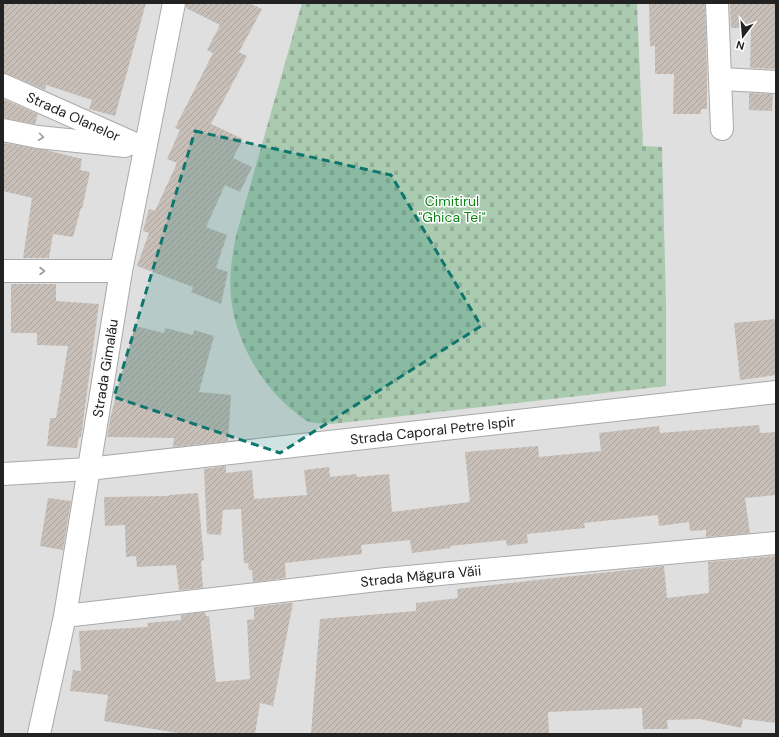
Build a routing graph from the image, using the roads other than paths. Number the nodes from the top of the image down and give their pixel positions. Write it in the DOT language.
graph roads {
  1 [pos="174,3"];
  2 [pos="717,3"];
  3 [pos="721,79"];
  4 [pos="776,82"];
  5 [pos="3,85"];
  6 [pos="722,129"];
  7 [pos="3,130"];
  8 [pos="144,148"];
  9 [pos="3,271"];
  10 [pos="121,271"];
  11 [pos="776,392"];
  12 [pos="88,469"];
  13 [pos="3,474"];
  14 [pos="776,543"];
  15 [pos="65,616"];
  16 [pos="39,734"];
  1 -- 8 [label="street, Strada Gimalău"];
  2 -- 3 [label="street"];
  3 -- 4 [label="street"];
  3 -- 6 [label="street"];
  5 -- 8 [label="street, Strada Olanelor"];
  7 -- 8 [label="street, one-way"];
  8 -- 10 [label="street, Strada Gimalău"];
  9 -- 10 [label="street, one-way"];
  10 -- 12 [label="street, Strada Gimalău"];
  11 -- 12 [label="street, Strada Caporal Petre Ispir"];
  12 -- 13 [label="street, Strada Caporal Petre Ispir"];
  12 -- 15 [label="street, Strada Gimalău"];
  14 -- 15 [label="street, Strada Măgura Văii"];
  15 -- 16 [label="street, Strada Gimalău"];
}
